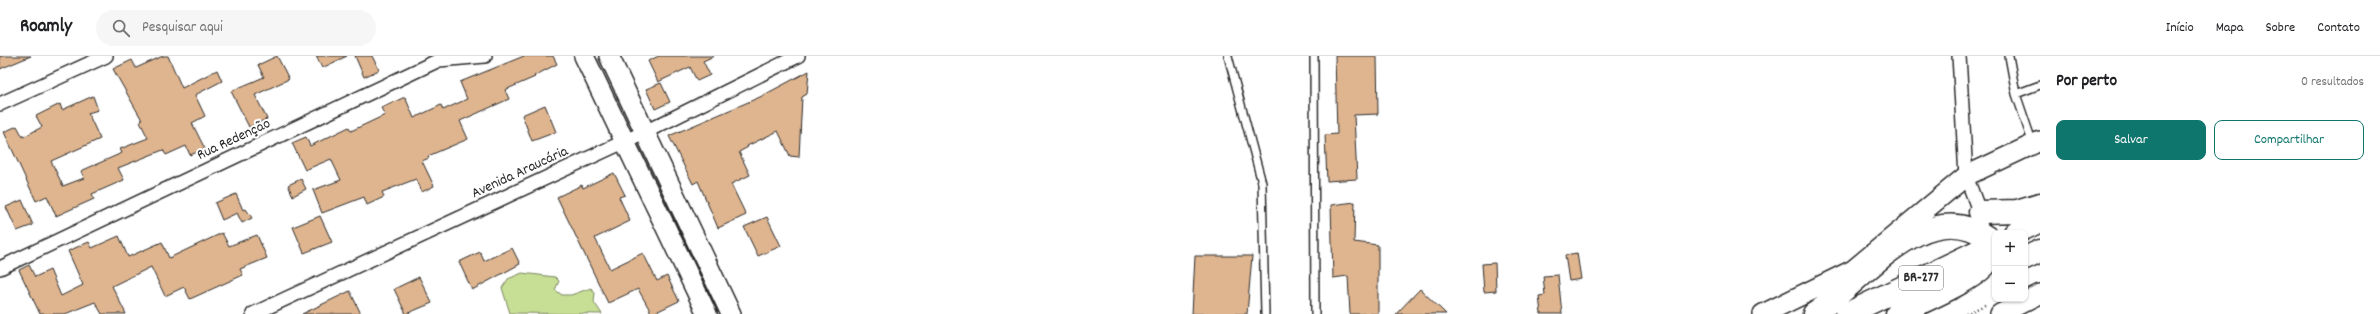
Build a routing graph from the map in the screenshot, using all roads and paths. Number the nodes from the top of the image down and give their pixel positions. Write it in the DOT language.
graph roads {
  1 [pos="106,56"];
  2 [pos="485,56"];
  3 [pos="584,56"];
  4 [pos="609,56"];
  5 [pos="798,56"];
  6 [pos="1228,56"];
  7 [pos="1314,56"];
  8 [pos="1959,56"];
  9 [pos="2009,56"];
  10 [pos="2040,85"];
  11 [pos="2016,94"];
  12 [pos="0,104"];
  13 [pos="645,132"];
  14 [pos="624,142"];
  15 [pos="2036,142"];
  16 [pos="1966,176"];
  17 [pos="2040,204"];
  18 [pos="1980,212"];
  19 [pos="2040,221"];
  20 [pos="2021,230"];
  21 [pos="1991,242"];
  22 [pos="2040,251"];
  23 [pos="2028,257"];
  24 [pos="0,268"];
  25 [pos="1853,270"];
  26 [pos="1992,273"];
  27 [pos="2040,294"];
  28 [pos="1995,308"];
  29 [pos="1819,311"];
  30 [pos="253,314"];
  31 [pos="707,314"];
  32 [pos="732,314"];
  33 [pos="1265,314"];
  34 [pos="1315,314"];
  35 [pos="1763,314"];
  36 [pos="1847,314"];
  37 [pos="1897,314"];
  38 [pos="1909,314"];
  39 [pos="1966,314"];
  1 -- 12 [label="street"];
  2 -- 24 [label="street, Rua Redenção"];
  3 -- 14 [label="main road"];
  4 -- 13 [label="main road"];
  5 -- 13 [label="street, Avenida Araucária"];
  6 -- 33 [label="lane"];
  7 -- 34 [label="lane"];
  8 -- 16 [label="street"];
  9 -- 11 [label="lane"];
  10 -- 11 [label="lane"];
  11 -- 15 [label="lane"];
  13 -- 14 [label="street, Avenida Araucária"];
  13 -- 32 [label="main road"];
  14 -- 30 [label="street, Avenida Araucária"];
  14 -- 31 [label="main road"];
  15 -- 16 [label="main road"];
  16 -- 18 [label="street"];
  16 -- 25 [label="main road"];
  17 -- 18 [label="highway"];
  18 -- 21 [label="street"];
  19 -- 20 [label="highway"];
  21 -- 29 [label="highway"];
  21 -- 36 [label="highway, BR-277"];
  21 -- 37 [label="highway"];
  22 -- 23 [label="highway"];
  25 -- 29 [label="highway"];
  25 -- 35 [label="main road"];
  26 -- 38 [label="highway, BR-277"];
  27 -- 28 [label="main road"];
  28 -- 39 [label="path"];
}
